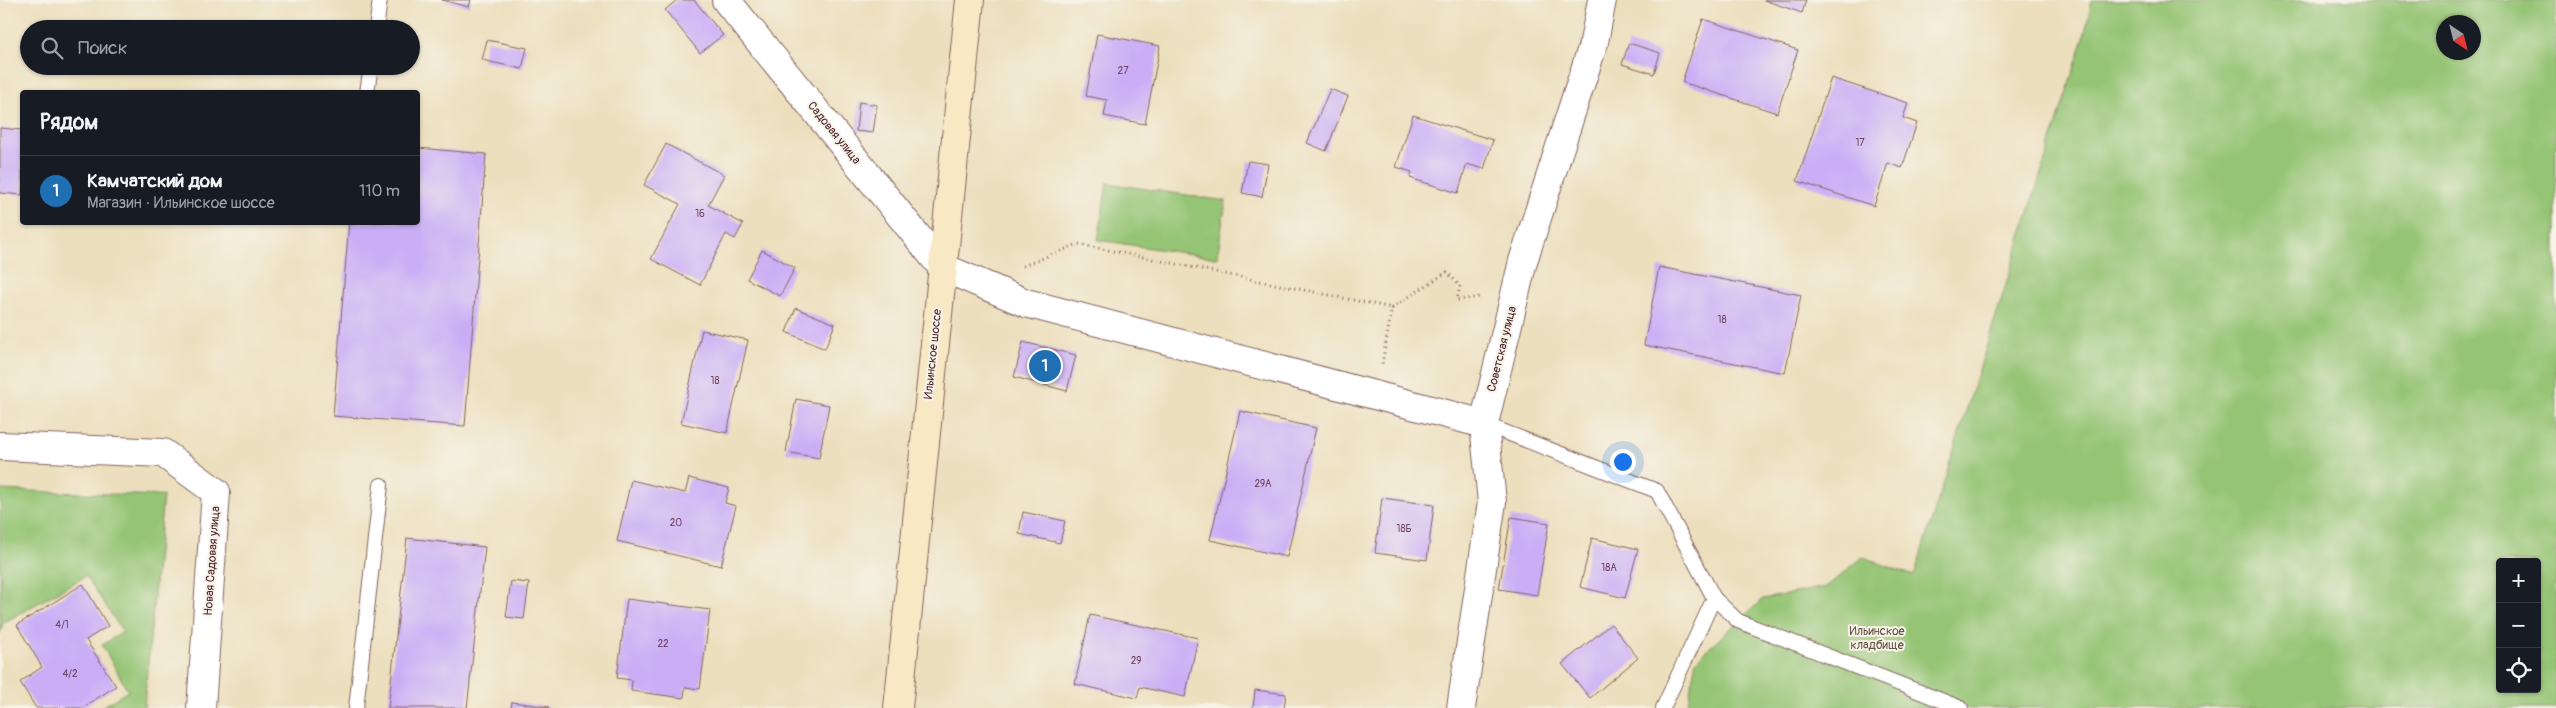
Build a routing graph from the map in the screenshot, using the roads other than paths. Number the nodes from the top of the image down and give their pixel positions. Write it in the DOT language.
graph roads {
  1 [pos="380,0"];
  2 [pos="726,0"];
  3 [pos="970,0"];
  4 [pos="1602,0"];
  5 [pos="377,20"];
  6 [pos="370,75"];
  7 [pos="367,90"];
  8 [pos="942,266"];
  9 [pos="1484,424"];
  10 [pos="0,446"];
  11 [pos="381,485"];
  12 [pos="1714,598"];
  13 [pos="201,708"];
  14 [pos="356,708"];
  15 [pos="898,708"];
  16 [pos="1461,708"];
  17 [pos="1663,708"];
  18 [pos="1961,708"];
  1 -- 5 [label="lane"];
  2 -- 8 [label="street, Садовая улица"];
  3 -- 8 [label="main road, Ильинское шоссе"];
  4 -- 9 [label="street, Советская улица"];
  6 -- 7 [label="lane"];
  8 -- 9 [label="street"];
  8 -- 15 [label="main road, Ильинское шоссе"];
  9 -- 12 [label="lane"];
  9 -- 16 [label="street, Советская улица"];
  10 -- 13 [label="street, Новая Садовая улица"];
  11 -- 14 [label="lane"];
  12 -- 17 [label="lane"];
  12 -- 18 [label="lane"];
}
